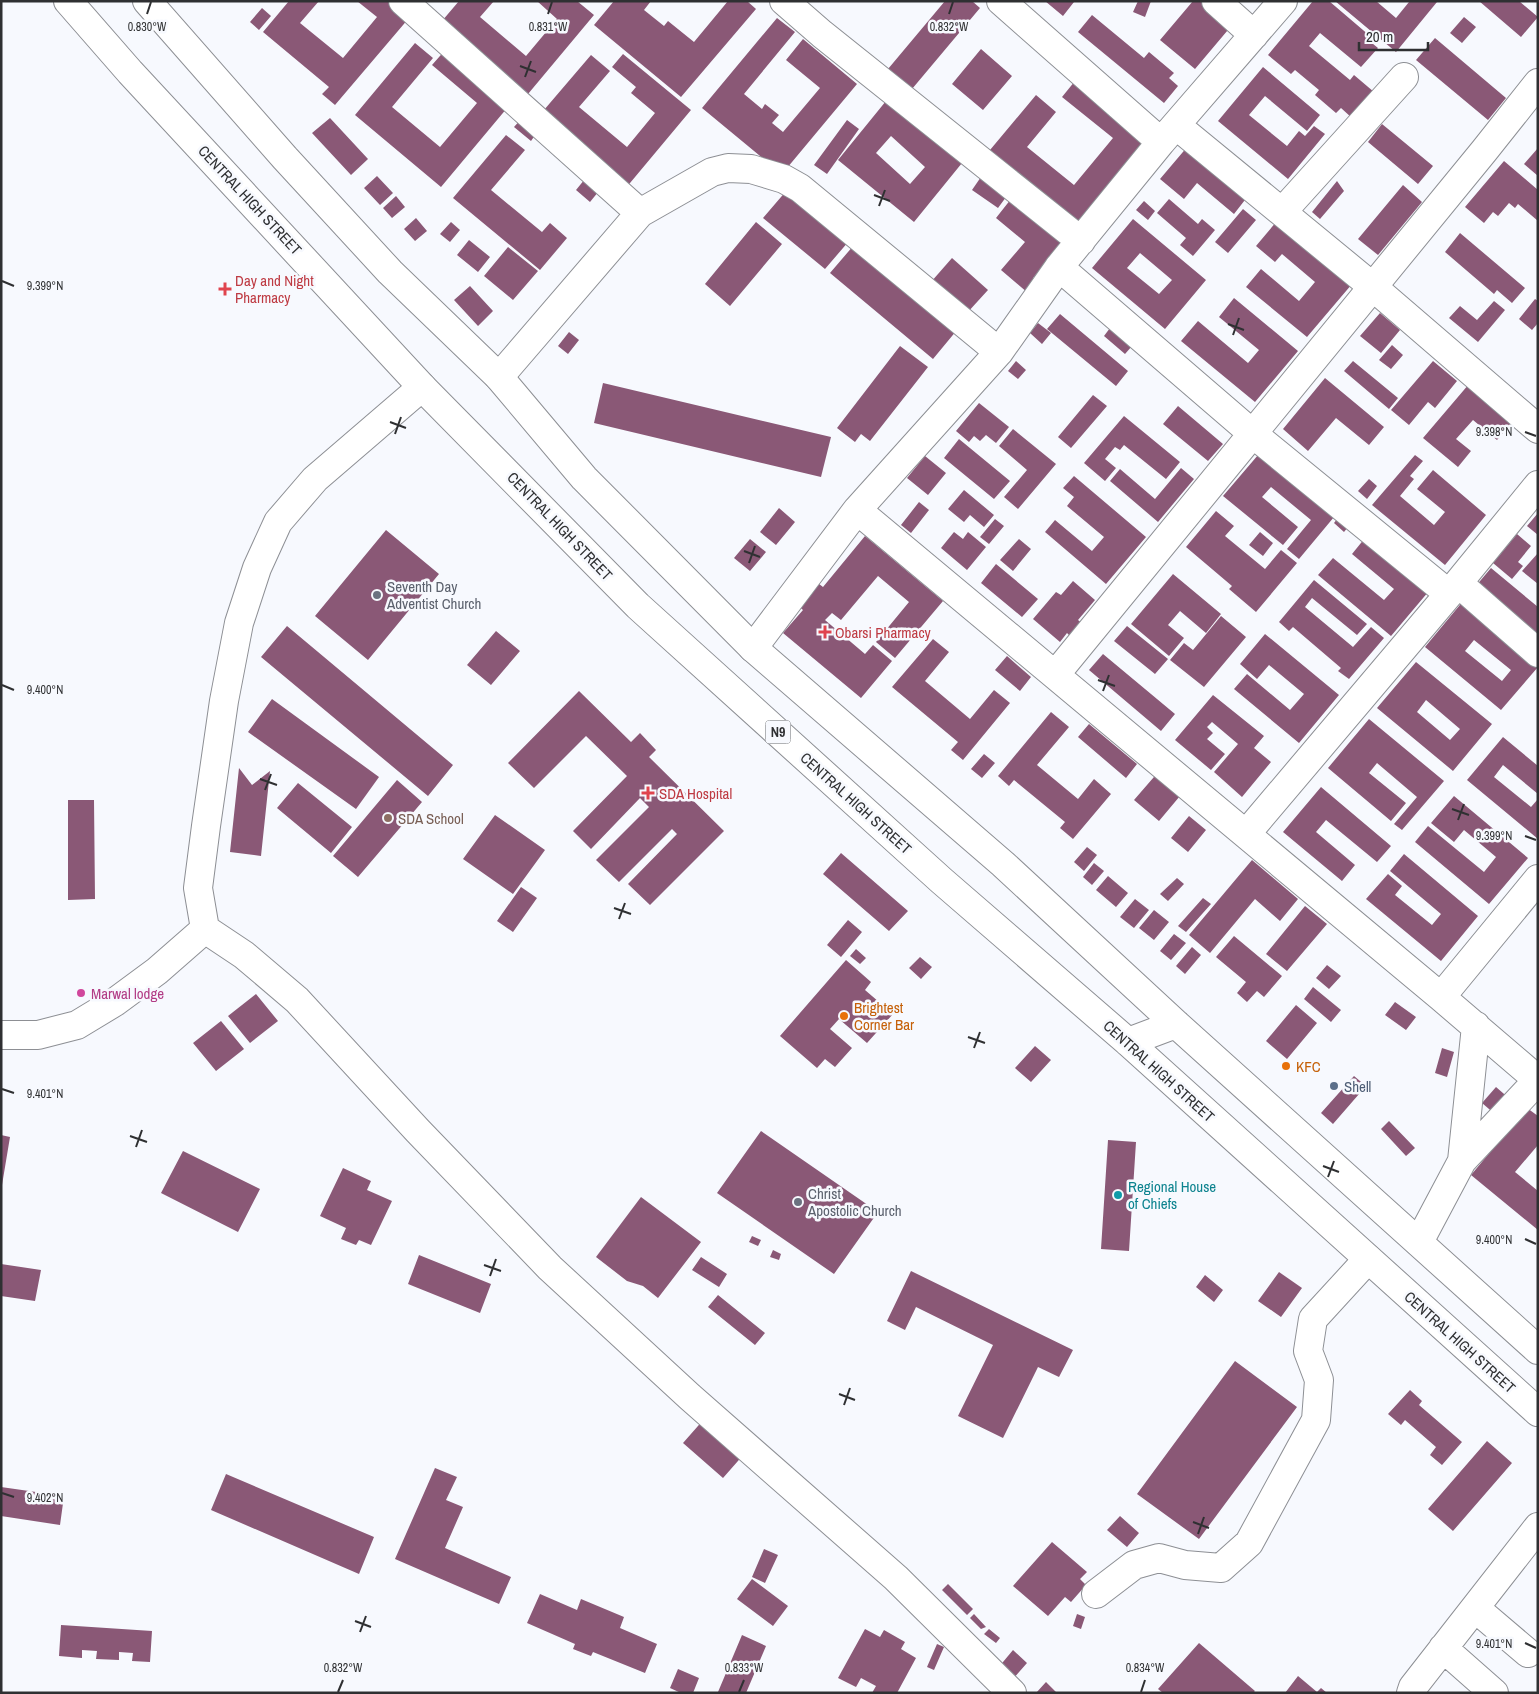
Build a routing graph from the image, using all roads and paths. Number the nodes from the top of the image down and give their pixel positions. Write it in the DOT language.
graph roads {
  1 [pos="68,1"];
  2 [pos="147,1"];
  3 [pos="403,1"];
  4 [pos="784,1"];
  5 [pos="1001,1"];
  6 [pos="1216,1"];
  7 [pos="1283,1"];
  8 [pos="1254,35"];
  9 [pos="1404,77"];
  10 [pos="1538,83"];
  11 [pos="1169,134"];
  12 [pos="1282,212"];
  13 [pos="640,213"];
  14 [pos="1081,240"];
  15 [pos="1059,267"];
  16 [pos="1373,287"];
  17 [pos="999,352"];
  18 [pos="499,378"];
  19 [pos="422,387"];
  20 [pos="1538,429"];
  21 [pos="1252,434"];
  22 [pos="1538,485"];
  23 [pos="857,510"];
  24 [pos="1453,588"];
  25 [pos="754,648"];
  26 [pos="1538,653"];
  27 [pos="1055,675"];
  28 [pos="1246,834"];
  29 [pos="1538,879"];
  30 [pos="205,929"];
  31 [pos="1441,996"];
  32 [pos="1176,1024"];
  33 [pos="1476,1026"];
  34 [pos="1,1035"];
  35 [pos="1128,1042"];
  36 [pos="1538,1080"];
  37 [pos="1462,1161"];
  38 [pos="1419,1242"];
  39 [pos="1368,1259"];
  40 [pos="1538,1350"];
  41 [pos="1538,1412"];
  42 [pos="1538,1528"];
  43 [pos="1096,1594"];
  44 [pos="1475,1608"];
  45 [pos="1443,1648"];
  46 [pos="1528,1653"];
  47 [pos="1012,1693"];
  48 [pos="1410,1693"];
  49 [pos="1494,1693"];
  1 -- 19 [label="main road, CENTRAL HIGH STREET / N9"];
  2 -- 18 [label="main road"];
  3 -- 13 [label="main road"];
  4 -- 14 [label="main road"];
  5 -- 11 [label="main road"];
  6 -- 8 [label="main road"];
  7 -- 8 [label="main road"];
  8 -- 11 [label="main road"];
  9 -- 12 [label="main road"];
  10 -- 16 [label="main road"];
  11 -- 12 [label="main road"];
  11 -- 14 [label="main road"];
  12 -- 16 [label="main road"];
  13 -- 17 [label="main road"];
  13 -- 18 [label="main road"];
  14 -- 15 [label="main road"];
  15 -- 17 [label="main road"];
  15 -- 21 [label="main road"];
  16 -- 20 [label="main road"];
  16 -- 21 [label="main road"];
  17 -- 23 [label="main road"];
  18 -- 25 [label="main road"];
  19 -- 30 [label="main road"];
  19 -- 35 [label="main road, CENTRAL HIGH STREET / N9"];
  21 -- 24 [label="main road"];
  21 -- 27 [label="main road"];
  22 -- 24 [label="main road"];
  23 -- 25 [label="main road"];
  23 -- 27 [label="main road"];
  24 -- 26 [label="main road"];
  24 -- 28 [label="main road"];
  25 -- 32 [label="main road"];
  27 -- 28 [label="main road"];
  28 -- 31 [label="main road"];
  29 -- 31 [label="main road"];
  30 -- 34 [label="main road"];
  30 -- 47 [label="main road"];
  31 -- 33 [label="main road"];
  32 -- 35 [label="main road"];
  32 -- 38 [label="main road"];
  33 -- 36 [label="main road"];
  33 -- 37 [label="main road"];
  35 -- 39 [label="main road, CENTRAL HIGH STREET / N9"];
  36 -- 37 [label="main road"];
  37 -- 38 [label="main road"];
  38 -- 40 [label="main road"];
  39 -- 41 [label="main road, CENTRAL HIGH STREET / N9"];
  39 -- 43 [label="main road"];
  42 -- 44 [label="main road"];
  44 -- 45 [label="main road"];
  44 -- 46 [label="main road"];
  45 -- 48 [label="main road"];
  45 -- 49 [label="main road"];
}
